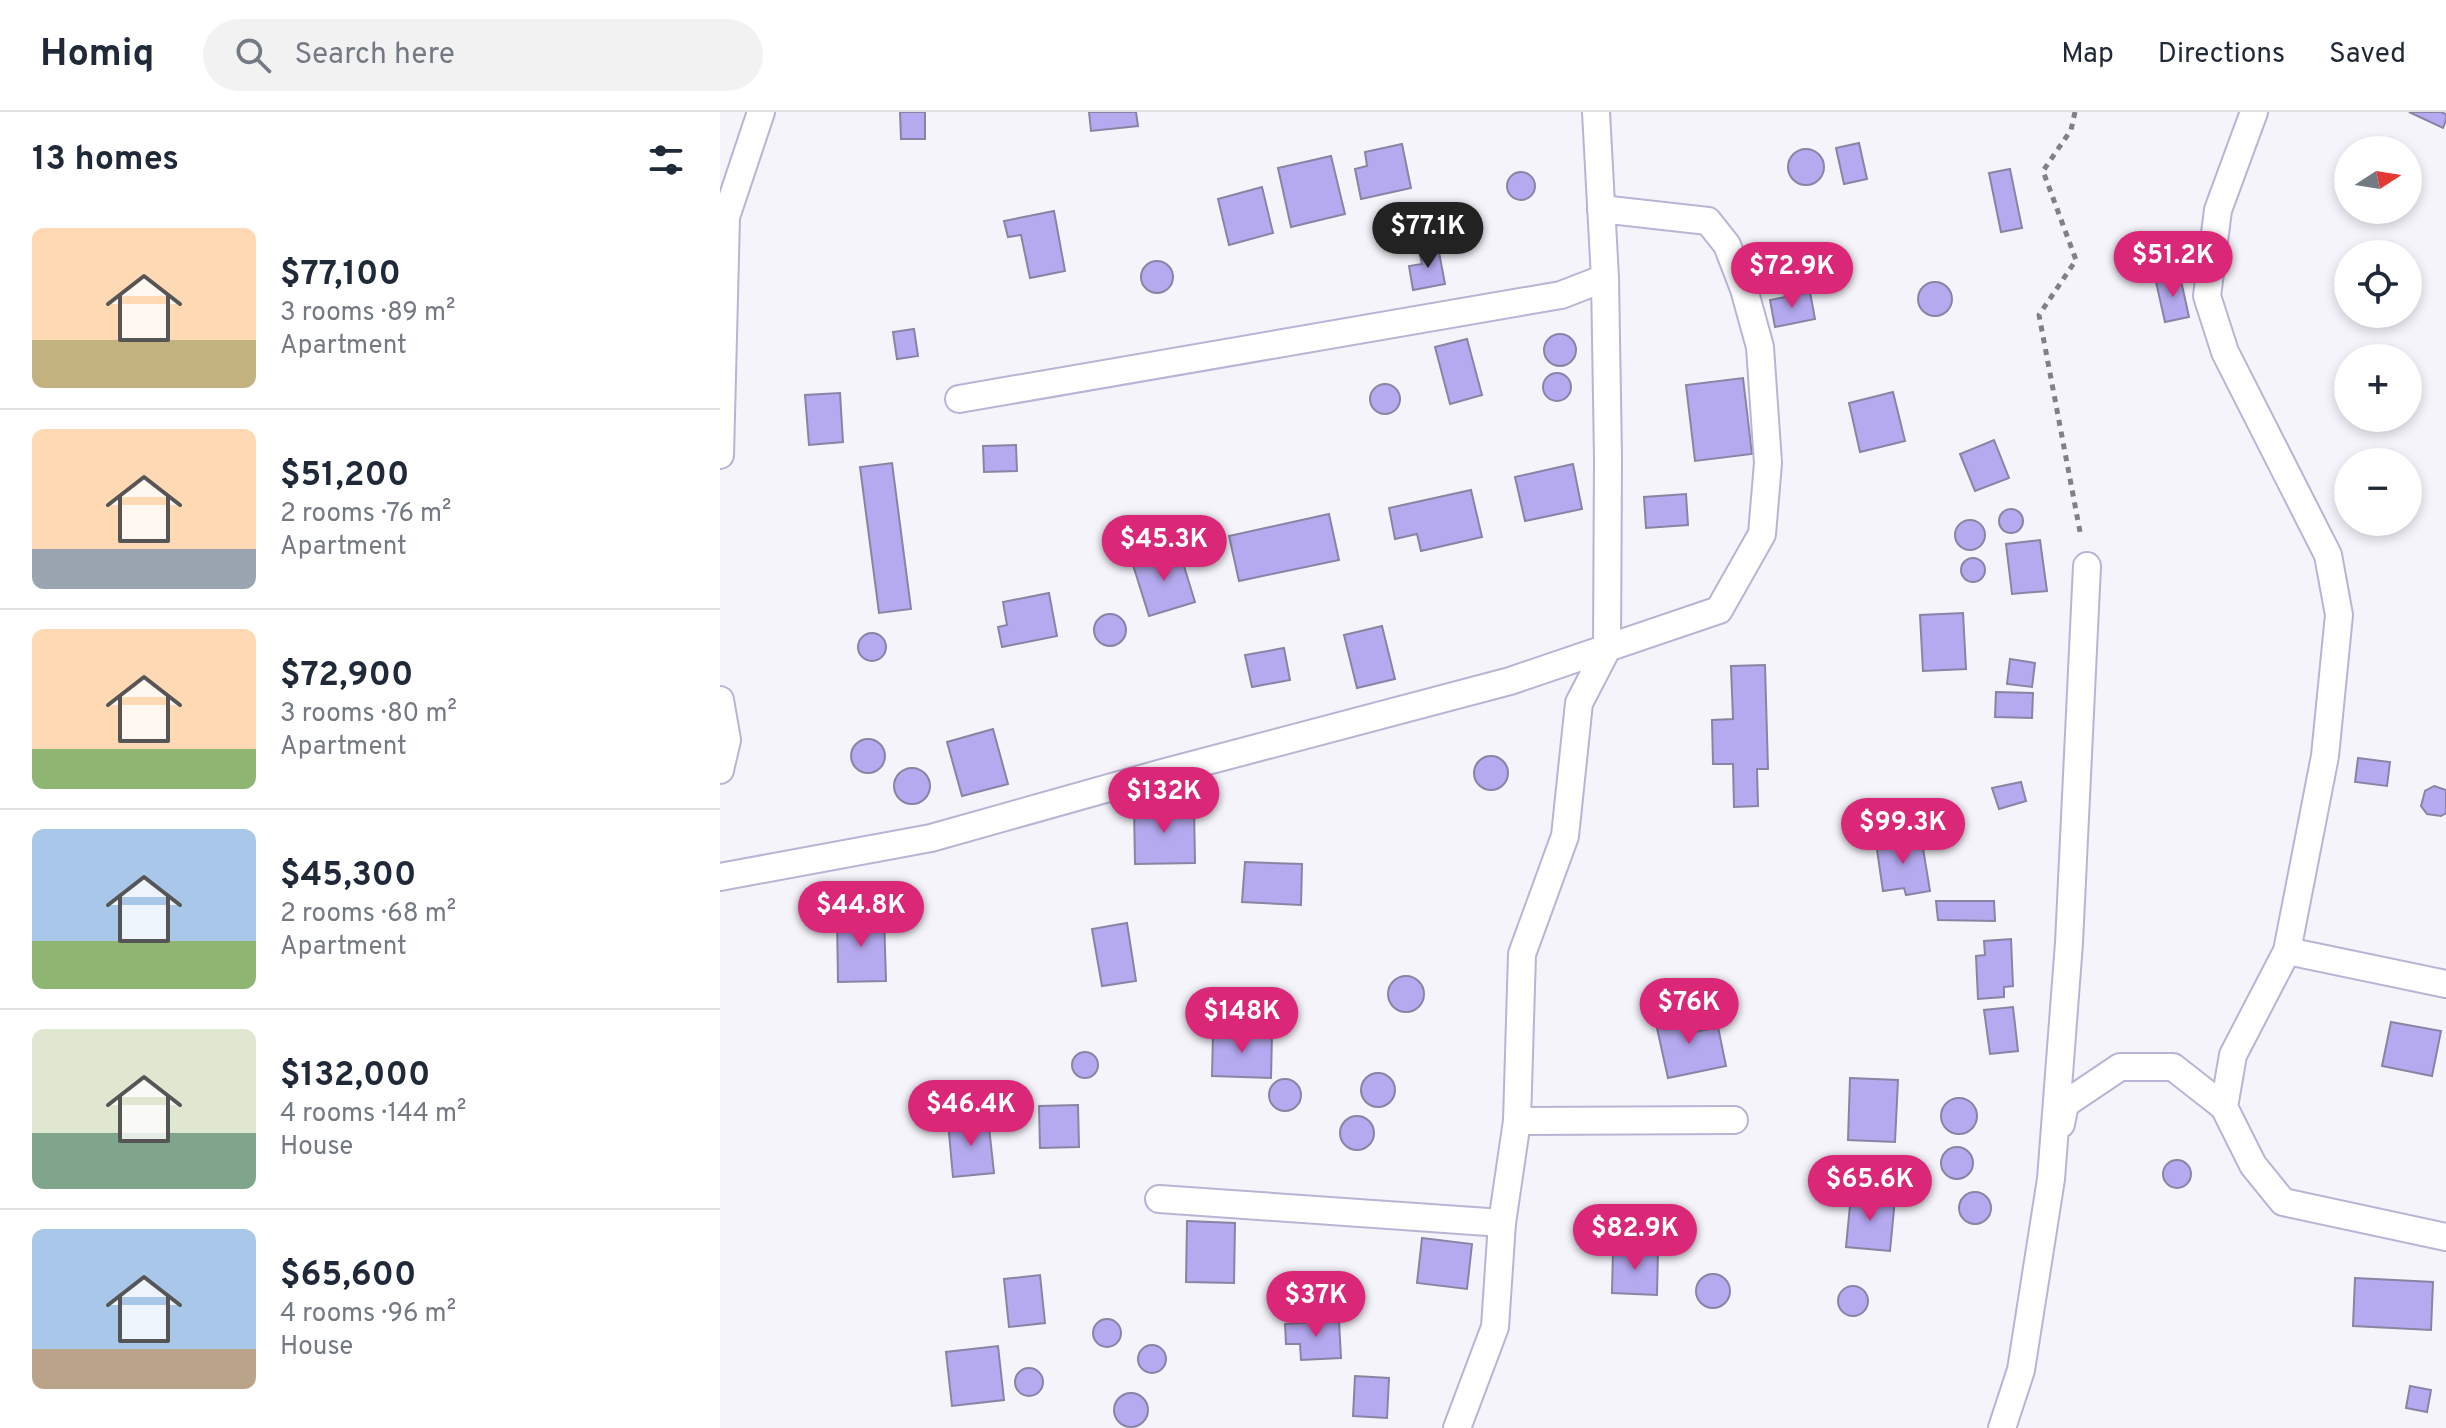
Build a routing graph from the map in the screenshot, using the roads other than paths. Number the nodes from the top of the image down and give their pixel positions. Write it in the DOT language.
graph roads {
  1 [pos="761,112"];
  2 [pos="1596,112"];
  3 [pos="2254,112"];
  4 [pos="1601,209"];
  5 [pos="1605,278"];
  6 [pos="959,399"];
  7 [pos="720,455"];
  8 [pos="2087,566"];
  9 [pos="1607,649"];
  10 [pos="720,700"];
  11 [pos="720,770"];
  12 [pos="720,877"];
  13 [pos="2287,951"];
  14 [pos="2446,984"];
  15 [pos="2224,1107"];
  16 [pos="1734,1120"];
  17 [pos="1517,1121"];
  18 [pos="2051,1179"];
  19 [pos="1159,1199"];
  20 [pos="1502,1223"];
  21 [pos="2446,1237"];
  22 [pos="1457,1428"];
  23 [pos="2002,1428"];
  1 -- 7 [label="street"];
  2 -- 4 [label="street"];
  3 -- 13 [label="street"];
  4 -- 5 [label="street"];
  4 -- 9 [label="street"];
  5 -- 6 [label="street"];
  5 -- 9 [label="street"];
  8 -- 18 [label="street"];
  9 -- 12 [label="street"];
  9 -- 17 [label="street"];
  10 -- 11 [label="street"];
  13 -- 14 [label="street"];
  13 -- 15 [label="street"];
  15 -- 18 [label="street"];
  15 -- 21 [label="street"];
  16 -- 17 [label="street"];
  17 -- 20 [label="street"];
  18 -- 23 [label="street"];
  19 -- 20 [label="street"];
  20 -- 22 [label="street"];
}
